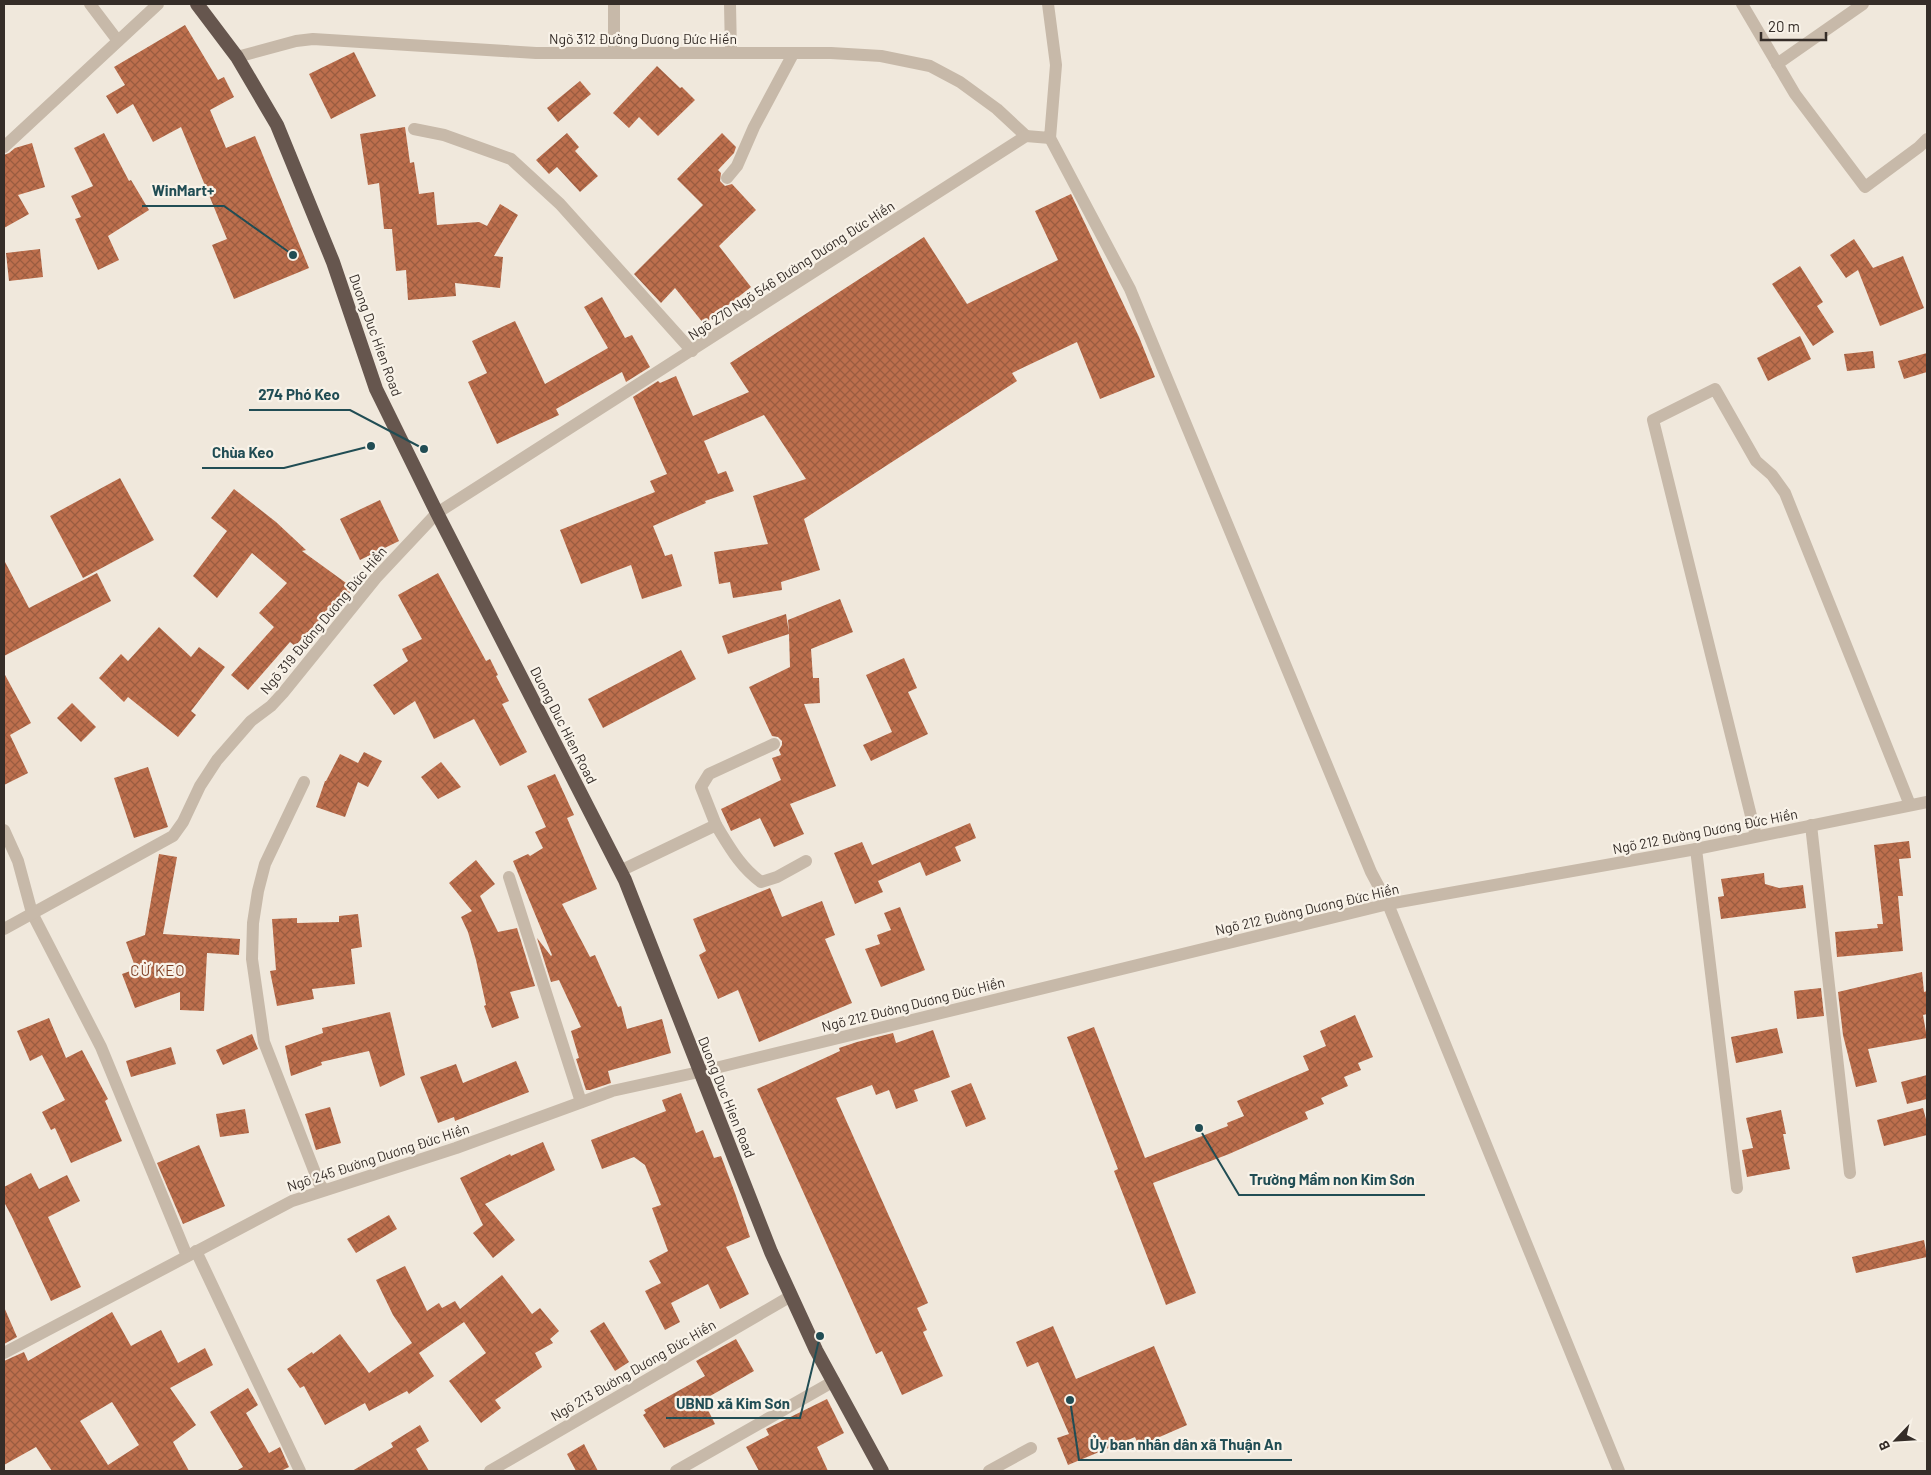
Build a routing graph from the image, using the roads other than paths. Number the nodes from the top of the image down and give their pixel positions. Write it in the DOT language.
graph roads {
  1 [pos="90,4"];
  2 [pos="158,4"];
  3 [pos="198,4"];
  4 [pos="614,4"];
  5 [pos="730,4"];
  6 [pos="1048,4"];
  7 [pos="1742,4"];
  8 [pos="1863,4"];
  9 [pos="118,41"];
  10 [pos="614,53"];
  11 [pos="731,53"];
  12 [pos="793,54"];
  13 [pos="237,57"];
  14 [pos="1777,64"];
  15 [pos="414,129"];
  16 [pos="1026,136"];
  17 [pos="1050,138"];
  18 [pos="1927,139"];
  19 [pos="4,147"];
  20 [pos="727,178"];
  21 [pos="692,351"];
  22 [pos="437,513"];
  23 [pos="774,744"];
  24 [pos="304,782"];
  25 [pos="1927,802"];
  26 [pos="1910,805"];
  27 [pos="716,825"];
  28 [pos="1811,826"];
  29 [pos="4,830"];
  30 [pos="1756,836"];
  31 [pos="1696,849"];
  32 [pos="806,862"];
  33 [pos="620,871"];
  34 [pos="509,877"];
  35 [pos="1388,904"];
  36 [pos="32,913"];
  37 [pos="4,929"];
  38 [pos="699,1072"];
  39 [pos="581,1102"];
  40 [pos="1850,1173"];
  41 [pos="1737,1188"];
  42 [pos="324,1190"];
  43 [pos="192,1254"];
  44 [pos="791,1296"];
  45 [pos="4,1353"];
  46 [pos="834,1382"];
  47 [pos="1031,1448"];
  48 [pos="300,1471"];
  49 [pos="490,1471"];
  50 [pos="676,1471"];
  51 [pos="882,1471"];
  52 [pos="989,1471"];
  53 [pos="1619,1471"];
  1 -- 9 [label="street"];
  2 -- 9 [label="street"];
  3 -- 13 [label="highway, Duong Duc Hien Road"];
  4 -- 10 [label="street"];
  5 -- 11 [label="street"];
  6 -- 17 [label="street"];
  7 -- 14 [label="street"];
  8 -- 14 [label="street"];
  9 -- 19 [label="street"];
  10 -- 11 [label="street, Ngõ 312 Đường Dương Đức Hiền"];
  10 -- 13 [label="street, Ngõ 312 Đường Dương Đức Hiền"];
  11 -- 12 [label="street, Ngõ 312 Đường Dương Đức Hiền"];
  12 -- 16 [label="street, Ngõ 312 Đường Dương Đức Hiền"];
  12 -- 20 [label="street"];
  13 -- 22 [label="highway, Duong Duc Hien Road"];
  14 -- 18 [label="street"];
  15 -- 21 [label="street"];
  16 -- 17 [label="street"];
  16 -- 21 [label="street, Ngõ 270 Ngõ 546 Đường Dương Đức Hiền"];
  17 -- 35 [label="street"];
  21 -- 22 [label="street, Ngõ 270 Ngõ 546 Đường Dương Đức Hiền"];
  22 -- 33 [label="highway, Duong Duc Hien Road"];
  22 -- 36 [label="street, Ngõ 319 Đường Dương Đức Hiền"];
  23 -- 27 [label="street"];
  24 -- 42 [label="street"];
  25 -- 26 [label="street, Ngõ 212 Đường Dương Đức Hiền"];
  26 -- 28 [label="street, Ngõ 212 Đường Dương Đức Hiền"];
  26 -- 30 [label="street"];
  27 -- 32 [label="street"];
  27 -- 33 [label="street"];
  28 -- 30 [label="street, Ngõ 212 Đường Dương Đức Hiền"];
  28 -- 40 [label="street"];
  29 -- 36 [label="street"];
  30 -- 31 [label="street, Ngõ 212 Đường Dương Đức Hiền"];
  31 -- 35 [label="street, Ngõ 212 Đường Dương Đức Hiền"];
  31 -- 41 [label="street"];
  33 -- 38 [label="highway, Duong Duc Hien Road"];
  34 -- 39 [label="street"];
  35 -- 38 [label="street, Ngõ 212 Đường Dương Đức Hiền"];
  35 -- 53 [label="street"];
  36 -- 37 [label="street, Ngõ 319 Đường Dương Đức Hiền"];
  36 -- 43 [label="street"];
  38 -- 39 [label="street, Ngõ 245 Đường Dương Đức Hiền"];
  38 -- 44 [label="highway, Duong Duc Hien Road"];
  39 -- 42 [label="street, Ngõ 245 Đường Dương Đức Hiền"];
  42 -- 43 [label="street, Ngõ 245 Đường Dương Đức Hiền"];
  43 -- 45 [label="street, Ngõ 245 Đường Dương Đức Hiền"];
  43 -- 48 [label="street"];
  44 -- 46 [label="highway, Duong Duc Hien Road"];
  44 -- 49 [label="street, Ngõ 213 Đường Dương Đức Hiền"];
  46 -- 50 [label="street"];
  46 -- 51 [label="highway, Duong Duc Hien Road"];
  47 -- 52 [label="street"];
}
